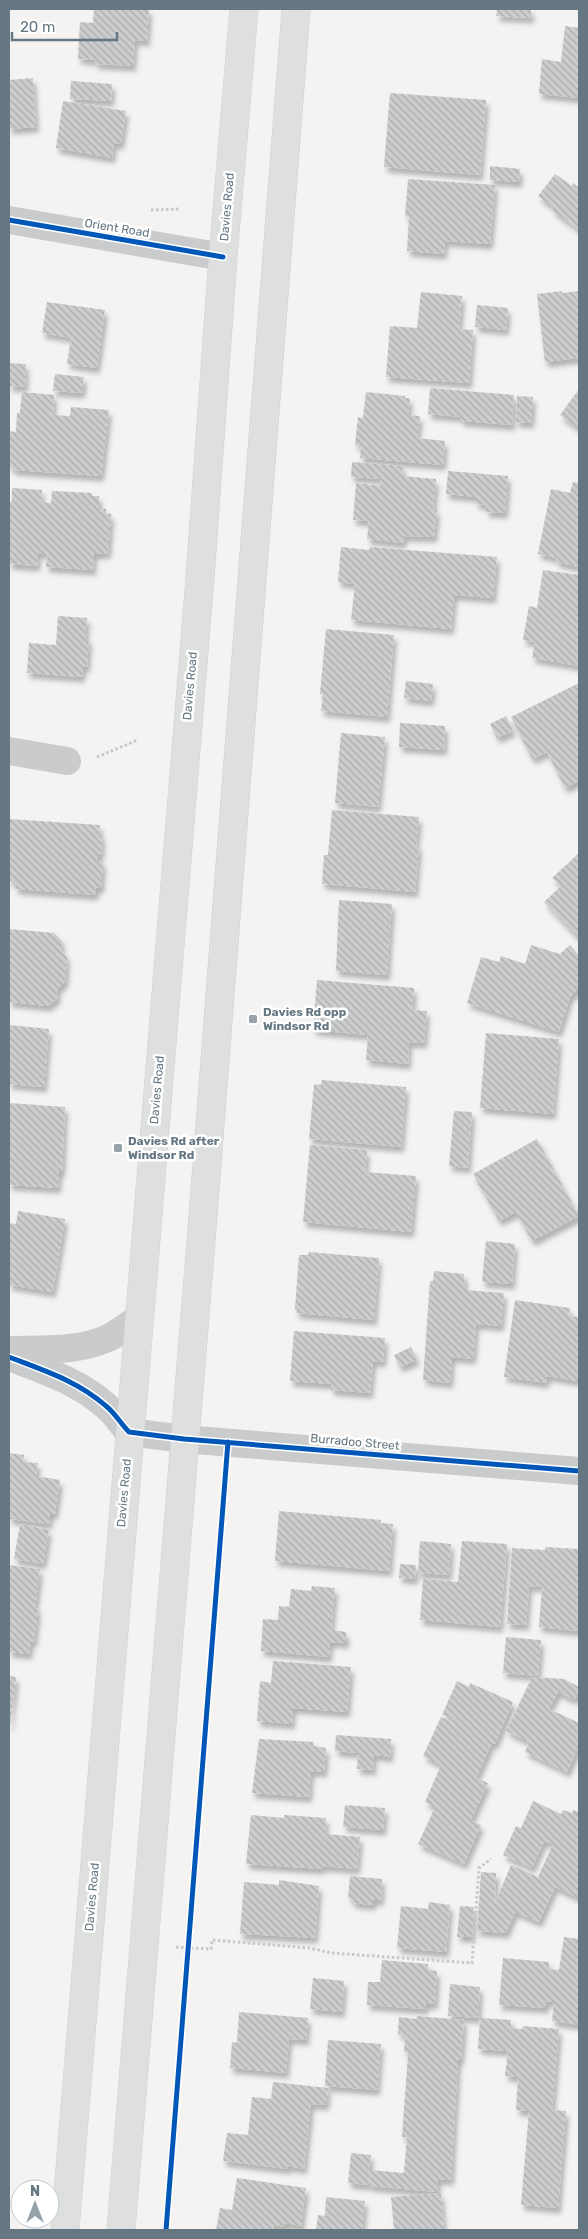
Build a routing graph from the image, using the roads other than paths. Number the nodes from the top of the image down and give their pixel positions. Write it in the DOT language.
graph roads {
  1 [pos="244,9"];
  2 [pos="296,9"];
  3 [pos="9,220"];
  4 [pos="222,257"];
  5 [pos="9,751"];
  6 [pos="67,761"];
  7 [pos="138,1319"];
  8 [pos="9,1350"];
  9 [pos="9,1357"];
  10 [pos="129,1432"];
  11 [pos="184,1439"];
  12 [pos="579,1471"];
  13 [pos="65,2230"];
  14 [pos="120,2230"];
  1 -- 4 [label="highway, Davies Road"];
  2 -- 11 [label="highway"];
  3 -- 4 [label="street, Orient Road"];
  4 -- 7 [label="highway, Davies Road"];
  5 -- 6 [label="street"];
  7 -- 8 [label="street"];
  7 -- 10 [label="highway, Davies Road"];
  9 -- 10 [label="street"];
  10 -- 11 [label="street, Burradoo Street"];
  10 -- 13 [label="highway, Davies Road"];
  11 -- 12 [label="street, Burradoo Street"];
  11 -- 14 [label="highway"];
}
